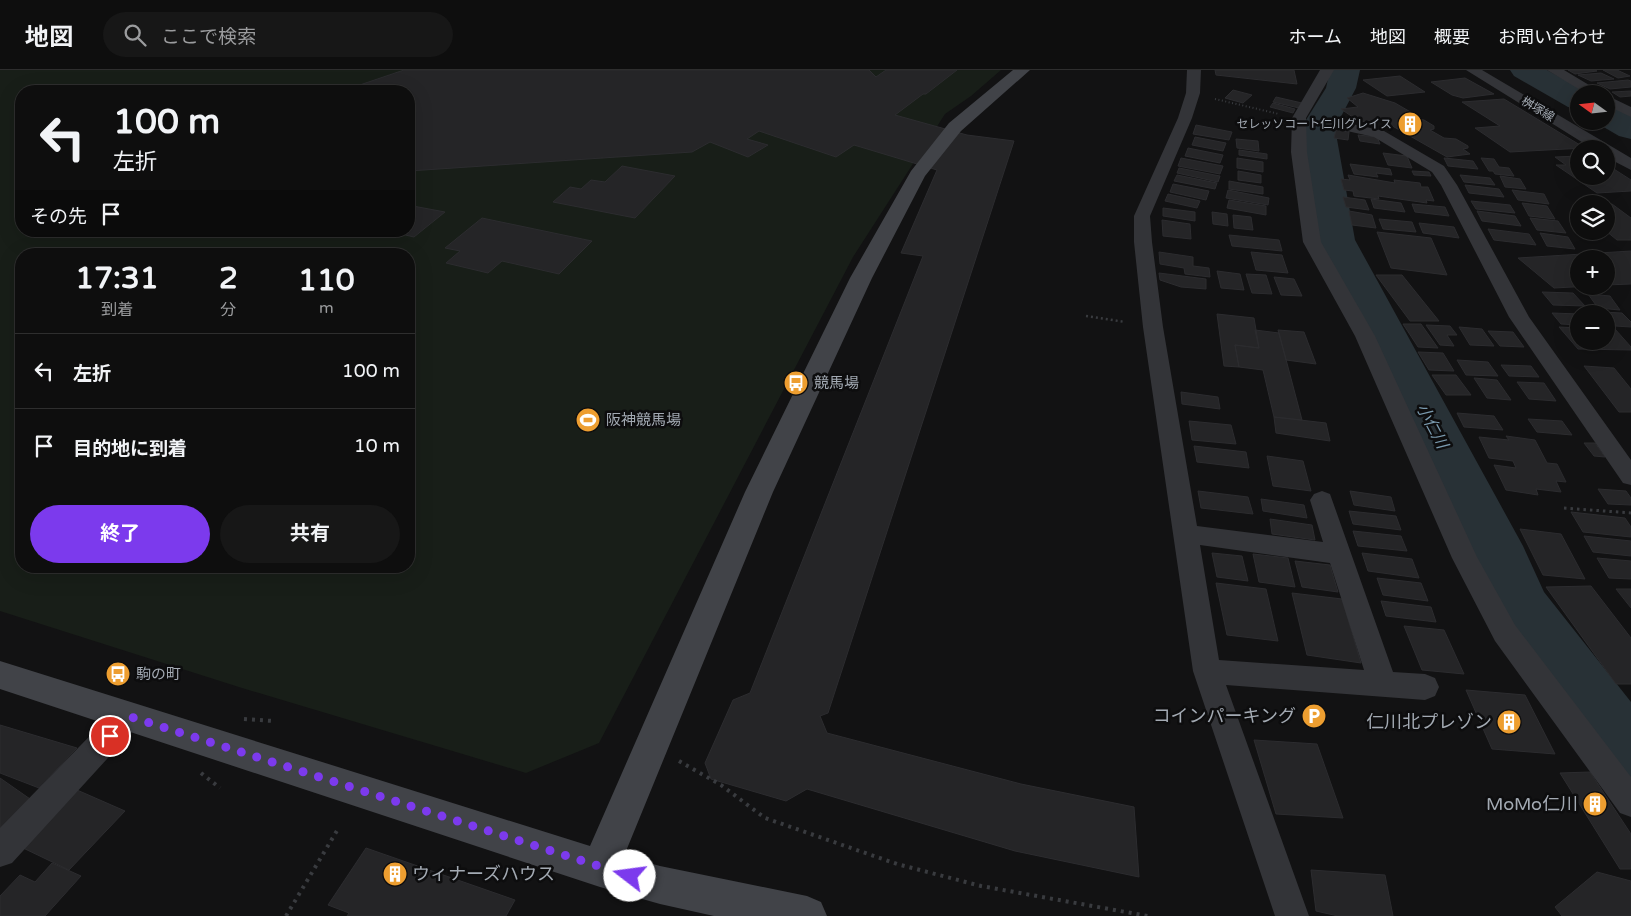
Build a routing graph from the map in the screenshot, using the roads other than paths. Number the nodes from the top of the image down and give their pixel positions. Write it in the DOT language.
graph roads {
  1 [pos="1022,70"];
  2 [pos="1194,70"];
  3 [pos="1327,70"];
  4 [pos="1473,70"];
  5 [pos="1554,70"];
  6 [pos="1581,85"];
  7 [pos="1615,104"];
  8 [pos="1631,112"];
  9 [pos="1334,124"];
  10 [pos="1590,140"];
  11 [pos="1615,155"];
  12 [pos="1631,165"];
  13 [pos="1631,477"];
  14 [pos="1322,500"];
  15 [pos="1185,534"];
  16 [pos="1340,554"];
  17 [pos="1207,671"];
  18 [pos="0,675"];
  19 [pos="1383,684"];
  20 [pos="1425,687"];
  21 [pos="128,716"];
  22 [pos="1631,802"];
  23 [pos="0,850"];
  24 [pos="600,868"];
  25 [pos="806,916"];
  26 [pos="1292,916"];
  1 -- 24 [label="street"];
  2 -- 15 [label="street"];
  3 -- 22 [label="street"];
  4 -- 10 [label="street, 桝塚線"];
  5 -- 6 [label="street"];
  7 -- 8 [label="street"];
  9 -- 13 [label="street"];
  11 -- 12 [label="street, 桝塚線"];
  14 -- 16 [label="street"];
  15 -- 16 [label="street"];
  15 -- 17 [label="street"];
  16 -- 19 [label="street"];
  17 -- 19 [label="street"];
  17 -- 26 [label="street"];
  18 -- 21 [label="street"];
  19 -- 20 [label="street"];
  21 -- 23 [label="street"];
  21 -- 24 [label="street"];
  24 -- 25 [label="street"];
}
